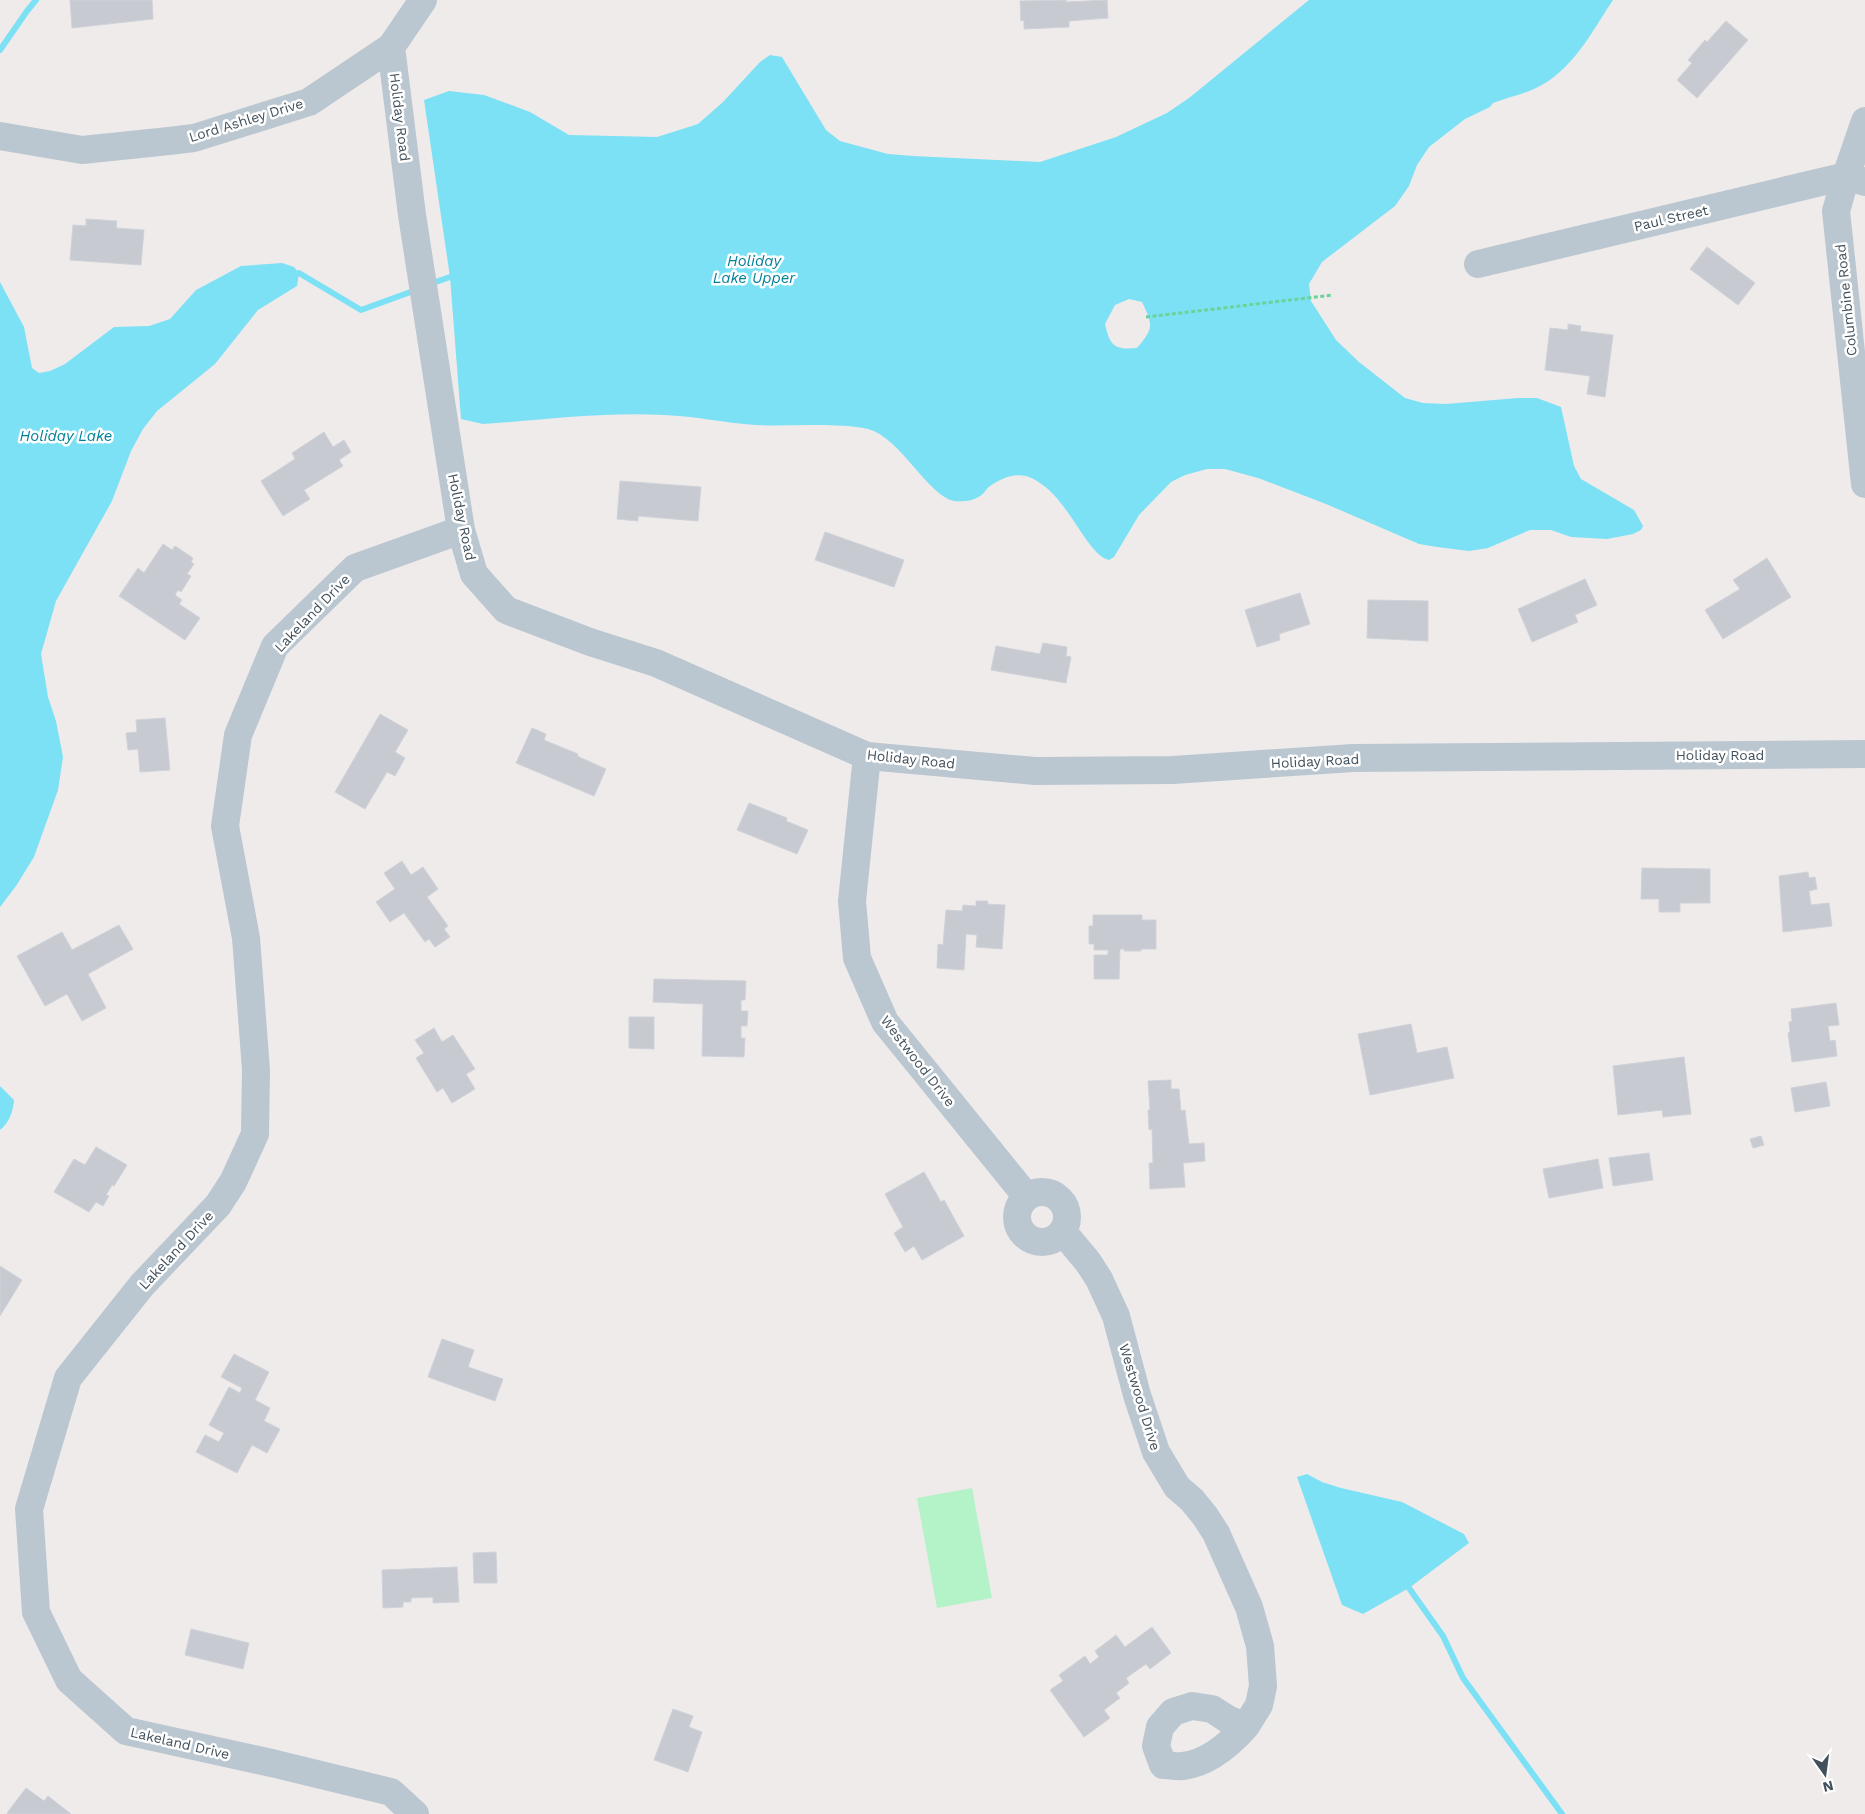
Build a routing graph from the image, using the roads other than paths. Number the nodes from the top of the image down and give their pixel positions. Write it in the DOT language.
graph roads {
  1 [pos="423,0"];
  2 [pos="391,47"];
  3 [pos="1865,121"];
  4 [pos="0,136"];
  5 [pos="1855,179"];
  6 [pos="1478,264"];
  7 [pos="1865,484"];
  8 [pos="461,530"];
  9 [pos="1865,754"];
  10 [pos="867,756"];
  11 [pos="1026,1197"];
  12 [pos="1063,1232"];
  13 [pos="1246,1726"];
  14 [pos="415,1814"];
  1 -- 2 [label="street, Lord Ashley Drive"];
  2 -- 4 [label="street, Lord Ashley Drive"];
  2 -- 8 [label="street, Holiday Road"];
  3 -- 5 [label="street, Columbine Road"];
  5 -- 6 [label="street, Paul Street"];
  5 -- 7 [label="street, Columbine Road"];
  8 -- 10 [label="street, Holiday Road"];
  8 -- 14 [label="street, Lakeland Drive"];
  9 -- 10 [label="street, Holiday Road"];
  10 -- 11 [label="street, Westwood Drive"];
  11 -- 12 [label="street"];
  11 -- 12 [label="street"];
  12 -- 13 [label="street, Westwood Drive"];
}
